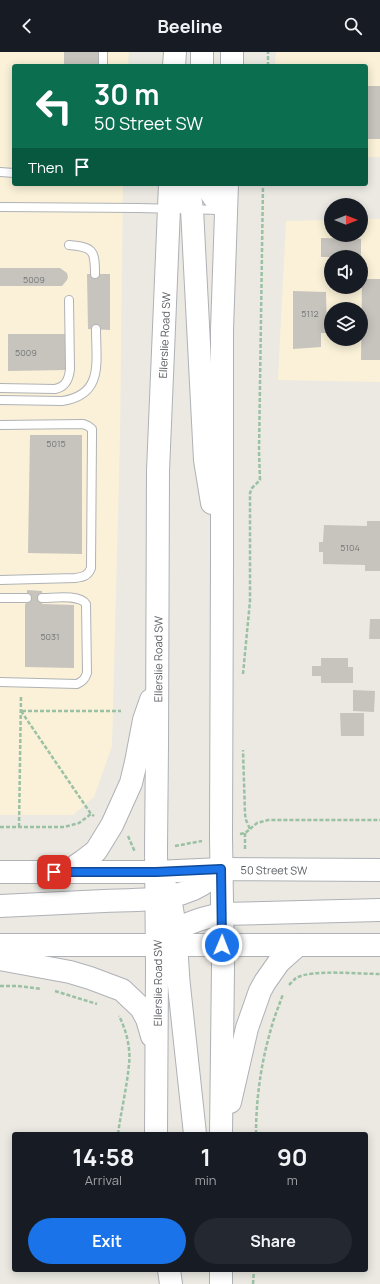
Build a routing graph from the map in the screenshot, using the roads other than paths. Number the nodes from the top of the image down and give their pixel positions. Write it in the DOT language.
graph roads {
  1 [pos="103,52"];
  2 [pos="175,52"];
  3 [pos="202,52"];
  4 [pos="232,52"];
  5 [pos="103,64"];
  6 [pos="174,64"];
  7 [pos="202,64"];
  8 [pos="232,64"];
  9 [pos="0,172"];
  10 [pos="12,172"];
  11 [pos="170,186"];
  12 [pos="183,186"];
  13 [pos="207,186"];
  14 [pos="227,186"];
  15 [pos="0,207"];
  16 [pos="168,208"];
  17 [pos="192,209"];
  18 [pos="226,210"];
  19 [pos="69,245"];
  20 [pos="95,274"];
  21 [pos="69,300"];
  22 [pos="96,329"];
  23 [pos="0,388"];
  24 [pos="0,400"];
  25 [pos="0,424"];
  26 [pos="222,561"];
  27 [pos="0,580"];
  28 [pos="0,598"];
  29 [pos="27,598"];
  30 [pos="42,598"];
  31 [pos="158,680"];
  32 [pos="0,682"];
  33 [pos="221,869"];
  34 [pos="380,870"];
  35 [pos="0,872"];
  36 [pos="67,872"];
  37 [pos="156,872"];
  38 [pos="163,897"];
  39 [pos="0,906"];
  40 [pos="380,910"];
  41 [pos="222,914"];
  42 [pos="169,940"];
  43 [pos="0,945"];
  44 [pos="222,945"];
  45 [pos="298,945"];
  46 [pos="380,945"];
  47 [pos="0,959"];
  48 [pos="156,1055"];
  49 [pos="156,1132"];
  50 [pos="195,1132"];
  51 [pos="222,1132"];
  52 [pos="222,1132"];
  53 [pos="169,1272"];
  54 [pos="221,1272"];
  55 [pos="171,1284"];
  56 [pos="221,1284"];
  1 -- 5 [label="lane"];
  2 -- 6 [label="main road"];
  3 -- 7 [label="main road"];
  4 -- 8 [label="main road"];
  9 -- 10 [label="lane"];
  11 -- 16 [label="main road, Ellerslie Road SW"];
  12 -- 17 [label="main road"];
  13 -- 18 [label="main road"];
  14 -- 18 [label="main road"];
  15 -- 16 [label="lane"];
  16 -- 17 [label="lane"];
  16 -- 31 [label="main road, Ellerslie Road SW"];
  17 -- 18 [label="lane"];
  17 -- 26 [label="main road"];
  18 -- 26 [label="main road"];
  19 -- 20 [label="lane"];
  21 -- 23 [label="lane"];
  22 -- 24 [label="lane"];
  25 -- 27 [label="lane"];
  26 -- 33 [label="main road"];
  28 -- 29 [label="lane"];
  30 -- 32 [label="lane"];
  31 -- 36 [label="main road"];
  31 -- 37 [label="main road, Ellerslie Road SW"];
  33 -- 34 [label="main road, 50 Street SW"];
  33 -- 37 [label="main road, 50 Street SW"];
  33 -- 38 [label="main road"];
  33 -- 41 [label="main road"];
  35 -- 36 [label="main road, 50 Street SW"];
  36 -- 37 [label="main road, 50 Street SW"];
  37 -- 38 [label="main road"];
  38 -- 39 [label="main road"];
  38 -- 42 [label="main road"];
  40 -- 41 [label="main road"];
  41 -- 42 [label="main road"];
  41 -- 44 [label="main road"];
  42 -- 43 [label="main road"];
  42 -- 44 [label="main road"];
  42 -- 48 [label="main road, Ellerslie Road SW"];
  42 -- 50 [label="main road"];
  44 -- 45 [label="main road"];
  44 -- 51 [label="main road"];
  45 -- 46 [label="main road"];
  45 -- 52 [label="main road"];
  47 -- 48 [label="main road"];
  48 -- 49 [label="main road, Ellerslie Road SW"];
  53 -- 55 [label="main road"];
  54 -- 56 [label="main road"];
}
